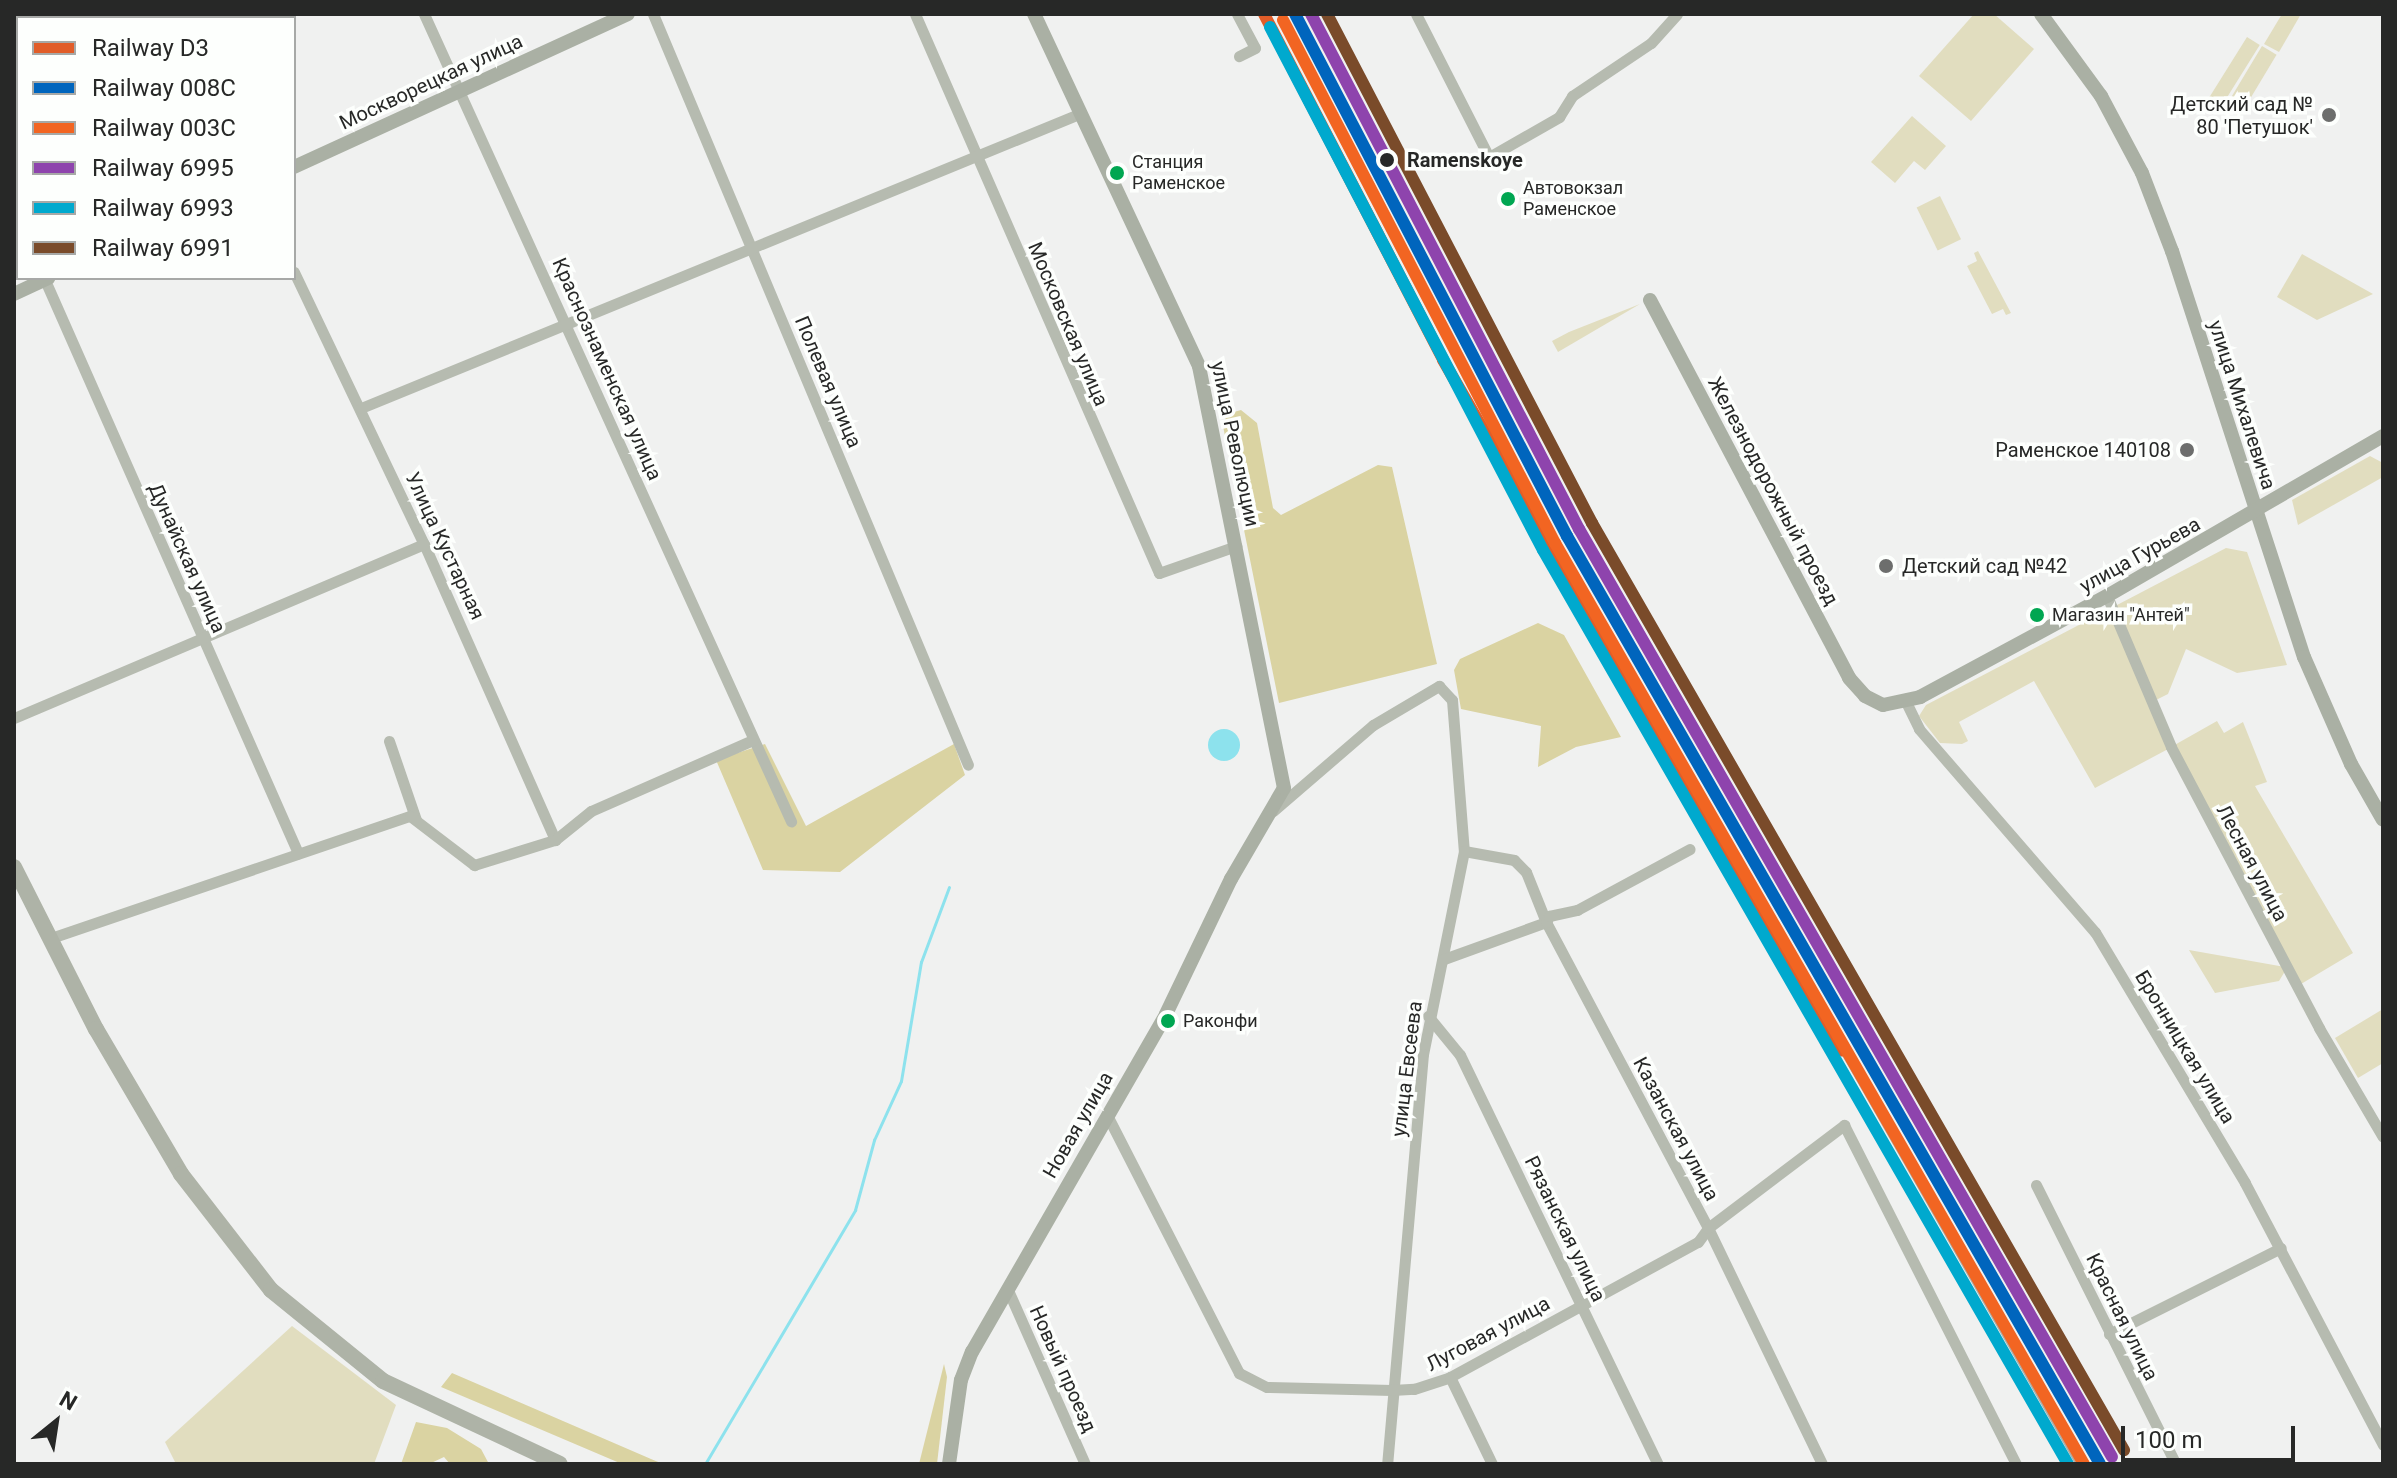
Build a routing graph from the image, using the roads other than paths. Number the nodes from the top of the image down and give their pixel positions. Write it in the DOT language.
graph roads {
  1 [pos="424,14"];
  2 [pos="628,14"];
  3 [pos="653,14"];
  4 [pos="915,14"];
  5 [pos="1034,14"];
  6 [pos="1237,14"];
  7 [pos="1416,14"];
  8 [pos="1677,14"];
  9 [pos="2041,14"];
  10 [pos="1239,56"];
  11 [pos="460,90"];
  12 [pos="1079,114"];
  13 [pos="976,157"];
  14 [pos="296,166"];
  15 [pos="754,251"];
  16 [pos="296,276"];
  17 [pos="44,280"];
  18 [pos="46,280"];
  19 [pos="14,294"];
  20 [pos="1650,300"];
  21 [pos="569,327"];
  22 [pos="361,408"];
  23 [pos="2383,436"];
  24 [pos="2254,510"];
  25 [pos="424,544"];
  26 [pos="1236,546"];
  27 [pos="2107,596"];
  28 [pos="203,640"];
  29 [pos="1906,702"];
  30 [pos="14,718"];
  31 [pos="753,740"];
  32 [pos="389,741"];
  33 [pos="968,765"];
  34 [pos="1270,814"];
  35 [pos="2383,820"];
  36 [pos="416,821"];
  37 [pos="791,821"];
  38 [pos="555,840"];
  39 [pos="1690,849"];
  40 [pos="1464,851"];
  41 [pos="298,853"];
  42 [pos="15,869"];
  43 [pos="1546,922"];
  44 [pos="51,938"];
  45 [pos="1444,959"];
  46 [pos="1428,1016"];
  47 [pos="1107,1115"];
  48 [pos="2383,1137"];
  49 [pos="2036,1185"];
  50 [pos="1708,1228"];
  51 [pos="2281,1248"];
  52 [pos="1007,1288"];
  53 [pos="1582,1305"];
  54 [pos="2109,1334"];
  55 [pos="1450,1377"];
  56 [pos="1392,1390"];
  57 [pos="2383,1445"];
  58 [pos="560,1464"];
  59 [pos="949,1464"];
  60 [pos="1085,1464"];
  61 [pos="1387,1464"];
  62 [pos="1492,1464"];
  63 [pos="1658,1464"];
  64 [pos="1822,1464"];
  65 [pos="2016,1464"];
  66 [pos="2176,1464"];
  1 -- 11 [label="street, Краснознаменская улица"];
  2 -- 11 [label="street, Москворецкая улица"];
  3 -- 15 [label="street, Полевая улица"];
  4 -- 13 [label="street, Московская улица"];
  5 -- 12 [label="street, улица Революции"];
  6 -- 10 [label="street"];
  7 -- 8 [label="street"];
  9 -- 24 [label="street, улица Михалевича"];
  11 -- 14 [label="street, Москворецкая улица"];
  11 -- 21 [label="street, Краснознаменская улица"];
  12 -- 13 [label="street"];
  12 -- 26 [label="street, улица Революции"];
  13 -- 15 [label="street"];
  13 -- 26 [label="street, Московская улица"];
  15 -- 21 [label="street"];
  15 -- 33 [label="street, Полевая улица"];
  16 -- 22 [label="street, Улица Кустарная"];
  17 -- 19 [label="street"];
  18 -- 28 [label="street, Дунайская улица"];
  20 -- 29 [label="street, Железнодорожный проезд"];
  21 -- 22 [label="street"];
  21 -- 31 [label="street, Краснознаменская улица"];
  22 -- 25 [label="street, Улица Кустарная"];
  23 -- 24 [label="street, улица Гурьева"];
  24 -- 27 [label="street, улица Гурьева"];
  24 -- 35 [label="street, улица Михалевича"];
  25 -- 28 [label="street"];
  25 -- 38 [label="street, Улица Кустарная"];
  26 -- 34 [label="street, улица Революции"];
  27 -- 29 [label="street, улица Гурьева"];
  27 -- 48 [label="street, Лесная улица"];
  28 -- 30 [label="street"];
  28 -- 41 [label="street, Дунайская улица"];
  29 -- 51 [label="street, Бронницкая улица"];
  31 -- 37 [label="street, Краснознаменская улица"];
  31 -- 38 [label="street"];
  32 -- 36 [label="street"];
  34 -- 40 [label="street, улица Евсеева"];
  34 -- 47 [label="street, Новая улица"];
  36 -- 38 [label="street"];
  36 -- 41 [label="street"];
  39 -- 43 [label="street"];
  40 -- 43 [label="street, Казанская улица"];
  40 -- 45 [label="street, улица Евсеева"];
  41 -- 44 [label="street"];
  42 -- 44 [label="main road"];
  43 -- 45 [label="street"];
  43 -- 50 [label="street, Казанская улица"];
  44 -- 58 [label="main road"];
  45 -- 46 [label="street, улица Евсеева"];
  46 -- 53 [label="street, Рязанская улица"];
  46 -- 56 [label="street, улица Евсеева"];
  47 -- 52 [label="street, Новая улица"];
  47 -- 56 [label="street, Луговая улица"];
  49 -- 54 [label="street, Красная улица"];
  50 -- 53 [label="street, Луговая улица"];
  50 -- 64 [label="street, Казанская улица"];
  50 -- 65 [label="street, Луговая улица"];
  51 -- 54 [label="street"];
  51 -- 57 [label="street, Бронницкая улица"];
  52 -- 59 [label="street, Новая улица"];
  52 -- 60 [label="street, Новый проезд"];
  53 -- 55 [label="street, Луговая улица"];
  53 -- 63 [label="street, Рязанская улица"];
  54 -- 66 [label="street, Красная улица"];
  55 -- 56 [label="street, Луговая улица"];
  55 -- 62 [label="street"];
  56 -- 61 [label="street, улица Евсеева"];
}
